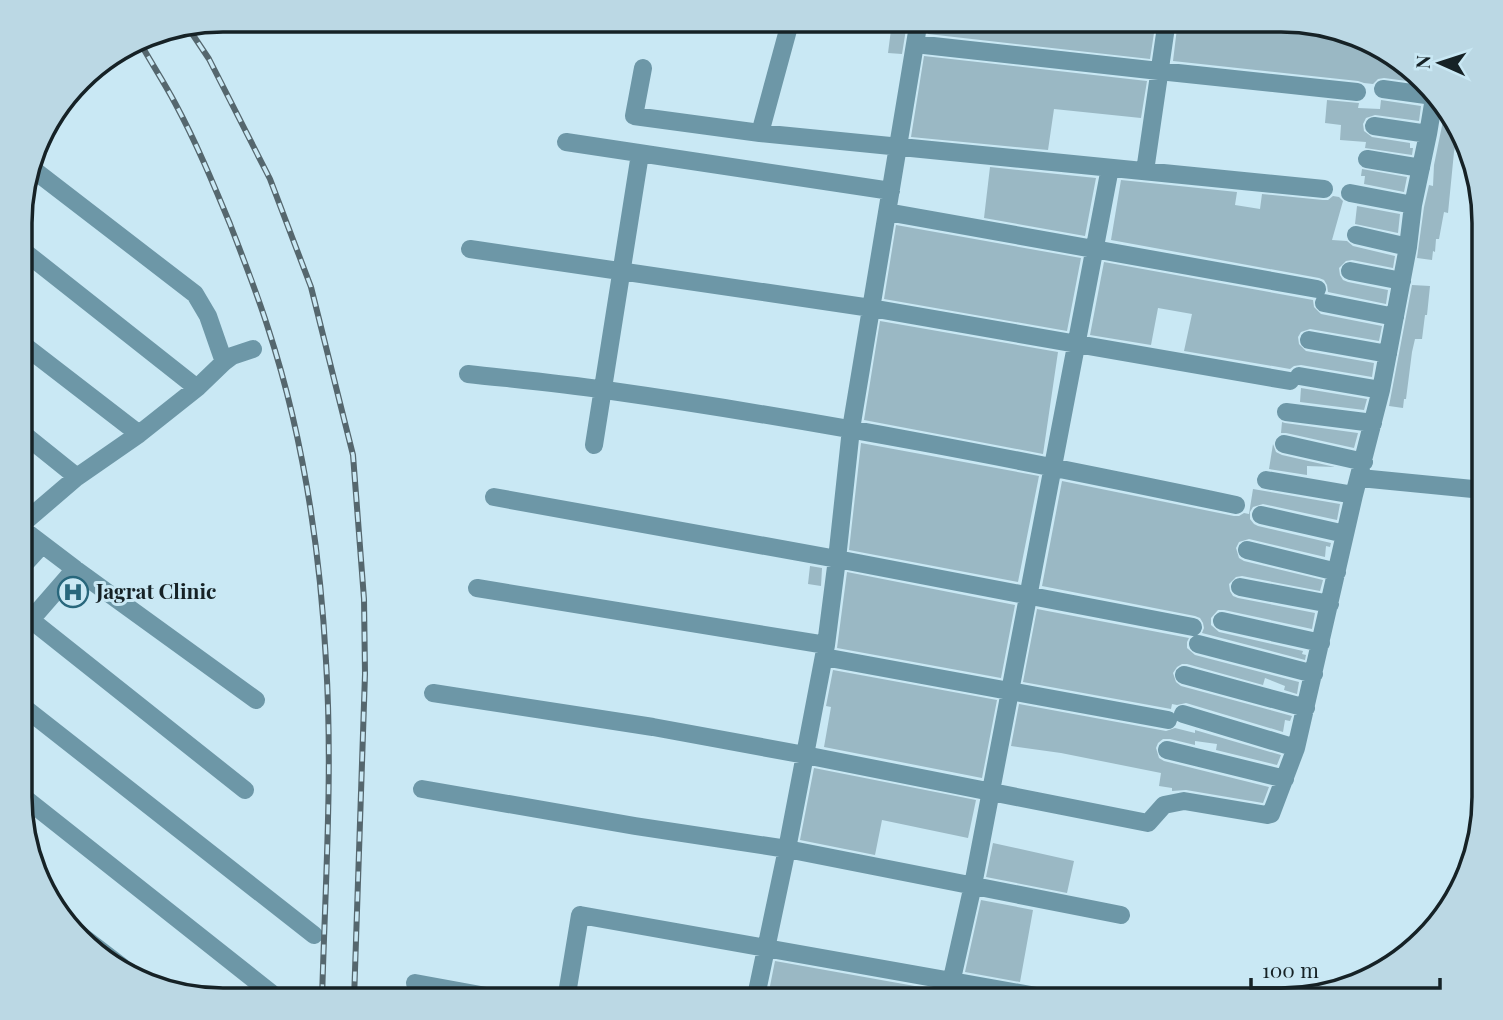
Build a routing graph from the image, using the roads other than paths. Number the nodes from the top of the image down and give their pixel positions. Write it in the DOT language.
graph roads {
  1 [pos="787,32"];
  2 [pos="917,32"];
  3 [pos="1165,32"];
  4 [pos="915,44"];
  5 [pos="643,68"];
  6 [pos="1159,71"];
  7 [pos="1383,89"];
  8 [pos="1357,92"];
  9 [pos="1405,93"];
  10 [pos="1432,107"];
  11 [pos="1374,126"];
  12 [pos="760,133"];
  13 [pos="1428,134"];
  14 [pos="566,142"];
  15 [pos="898,146"];
  16 [pos="640,153"];
  17 [pos="1367,159"];
  18 [pos="1110,167"];
  19 [pos="1421,168"];
  20 [pos="1145,171"];
  21 [pos="38,173"];
  22 [pos="1324,189"];
  23 [pos="891,191"];
  24 [pos="1350,193"];
  25 [pos="1413,205"];
  26 [pos="887,212"];
  27 [pos="1356,235"];
  28 [pos="1408,247"];
  29 [pos="470,249"];
  30 [pos="1094,249"];
  31 [pos="32,258"];
  32 [pos="621,271"];
  33 [pos="1350,271"];
  34 [pos="1402,281"];
  35 [pos="871,308"];
  36 [pos="1395,317"];
  37 [pos="1309,340"];
  38 [pos="1076,343"];
  39 [pos="253,349"];
  40 [pos="32,351"];
  41 [pos="1388,354"];
  42 [pos="224,362"];
  43 [pos="468,374"];
  44 [pos="197,388"];
  45 [pos="603,389"];
  46 [pos="1381,390"];
  47 [pos="1286,412"];
  48 [pos="1373,423"];
  49 [pos="850,429"];
  50 [pos="139,434"];
  51 [pos="32,441"];
  52 [pos="1284,444"];
  53 [pos="594,445"];
  54 [pos="1052,467"];
  55 [pos="77,477"];
  56 [pos="1359,478"];
  57 [pos="1266,480"];
  58 [pos="1471,488"];
  59 [pos="494,497"];
  60 [pos="1236,505"];
  61 [pos="1261,515"];
  62 [pos="32,517"];
  63 [pos="1345,534"];
  64 [pos="32,536"];
  65 [pos="42,545"];
  66 [pos="1247,550"];
  67 [pos="32,556"];
  68 [pos="837,559"];
  69 [pos="75,569"];
  70 [pos="1337,572"];
  71 [pos="1240,587"];
  72 [pos="477,588"];
  73 [pos="1028,596"];
  74 [pos="1330,604"];
  75 [pos="32,619"];
  76 [pos="1222,621"];
  77 [pos="1193,626"];
  78 [pos="32,630"];
  79 [pos="1321,643"];
  80 [pos="1198,645"];
  81 [pos="825,651"];
  82 [pos="1314,674"];
  83 [pos="1184,676"];
  84 [pos="1010,691"];
  85 [pos="433,693"];
  86 [pos="256,700"];
  87 [pos="1306,708"];
  88 [pos="32,714"];
  89 [pos="1296,748"];
  90 [pos="1167,750"];
  91 [pos="805,755"];
  92 [pos="1285,779"];
  93 [pos="422,789"];
  94 [pos="245,790"];
  95 [pos="990,792"];
  96 [pos="32,804"];
  97 [pos="787,849"];
  98 [pos="973,885"];
  99 [pos="1121,915"];
  100 [pos="314,935"];
  101 [pos="765,948"];
  102 [pos="951,981"];
  103 [pos="415,983"];
  104 [pos="265,988"];
  105 [pos="442,988"];
  106 [pos="568,988"];
  107 [pos="757,988"];
  108 [pos="950,988"];
  109 [pos="991,988"];
  1 -- 12 [label="street"];
  2 -- 4 [label="street"];
  3 -- 6 [label="street"];
  4 -- 6 [label="street"];
  4 -- 15 [label="street"];
  5 -- 12 [label="street"];
  6 -- 8 [label="street"];
  6 -- 20 [label="street"];
  7 -- 9 [label="street"];
  10 -- 13 [label="street"];
  11 -- 13 [label="street"];
  12 -- 15 [label="street"];
  13 -- 19 [label="street"];
  14 -- 16 [label="street"];
  15 -- 18 [label="street"];
  15 -- 23 [label="street"];
  16 -- 23 [label="street"];
  16 -- 32 [label="street"];
  17 -- 19 [label="street"];
  18 -- 20 [label="street"];
  18 -- 30 [label="street"];
  19 -- 25 [label="street"];
  20 -- 22 [label="street"];
  21 -- 42 [label="street"];
  23 -- 26 [label="street"];
  24 -- 25 [label="street"];
  25 -- 28 [label="street"];
  26 -- 30 [label="street"];
  26 -- 35 [label="street"];
  27 -- 28 [label="street"];
  28 -- 34 [label="street"];
  29 -- 32 [label="street"];
  30 -- 36 [label="street"];
  30 -- 38 [label="street"];
  31 -- 44 [label="street"];
  32 -- 35 [label="street"];
  32 -- 45 [label="street"];
  33 -- 34 [label="street"];
  34 -- 36 [label="street"];
  35 -- 38 [label="street"];
  35 -- 49 [label="street"];
  36 -- 41 [label="street"];
  37 -- 41 [label="street"];
  38 -- 46 [label="street"];
  38 -- 54 [label="street"];
  39 -- 42 [label="street"];
  40 -- 50 [label="street"];
  41 -- 46 [label="street"];
  42 -- 44 [label="street"];
  43 -- 45 [label="street"];
  44 -- 50 [label="street"];
  45 -- 49 [label="street"];
  45 -- 53 [label="street"];
  46 -- 48 [label="street"];
  47 -- 48 [label="street"];
  48 -- 56 [label="street"];
  49 -- 54 [label="street"];
  49 -- 68 [label="street"];
  50 -- 55 [label="street"];
  51 -- 55 [label="street"];
  52 -- 56 [label="street"];
  54 -- 60 [label="street"];
  54 -- 73 [label="street"];
  55 -- 62 [label="street"];
  56 -- 57 [label="street"];
  56 -- 58 [label="street"];
  56 -- 63 [label="street"];
  59 -- 68 [label="street"];
  61 -- 63 [label="street"];
  63 -- 70 [label="street"];
  64 -- 65 [label="street"];
  65 -- 67 [label="street"];
  65 -- 69 [label="street"];
  66 -- 70 [label="street"];
  68 -- 73 [label="street"];
  68 -- 81 [label="street"];
  69 -- 75 [label="street"];
  69 -- 86 [label="street"];
  70 -- 74 [label="street"];
  71 -- 74 [label="street"];
  72 -- 81 [label="street"];
  73 -- 77 [label="street"];
  73 -- 84 [label="street"];
  74 -- 79 [label="street"];
  76 -- 79 [label="street"];
  78 -- 94 [label="street"];
  79 -- 82 [label="street"];
  80 -- 82 [label="street"];
  81 -- 84 [label="street"];
  81 -- 91 [label="street"];
  82 -- 87 [label="street"];
  83 -- 87 [label="street"];
  84 -- 89 [label="street"];
  84 -- 95 [label="street"];
  85 -- 91 [label="street"];
  87 -- 89 [label="street"];
  88 -- 100 [label="street"];
  89 -- 92 [label="street"];
  90 -- 92 [label="street"];
  91 -- 95 [label="street"];
  91 -- 97 [label="street"];
  92 -- 95 [label="street"];
  93 -- 97 [label="street"];
  95 -- 98 [label="street"];
  96 -- 104 [label="street"];
  97 -- 98 [label="street"];
  97 -- 101 [label="street"];
  98 -- 99 [label="street"];
  98 -- 102 [label="street"];
  101 -- 102 [label="street"];
  101 -- 106 [label="street"];
  101 -- 107 [label="street"];
  102 -- 108 [label="street"];
  102 -- 109 [label="street"];
  103 -- 105 [label="street"];
}
